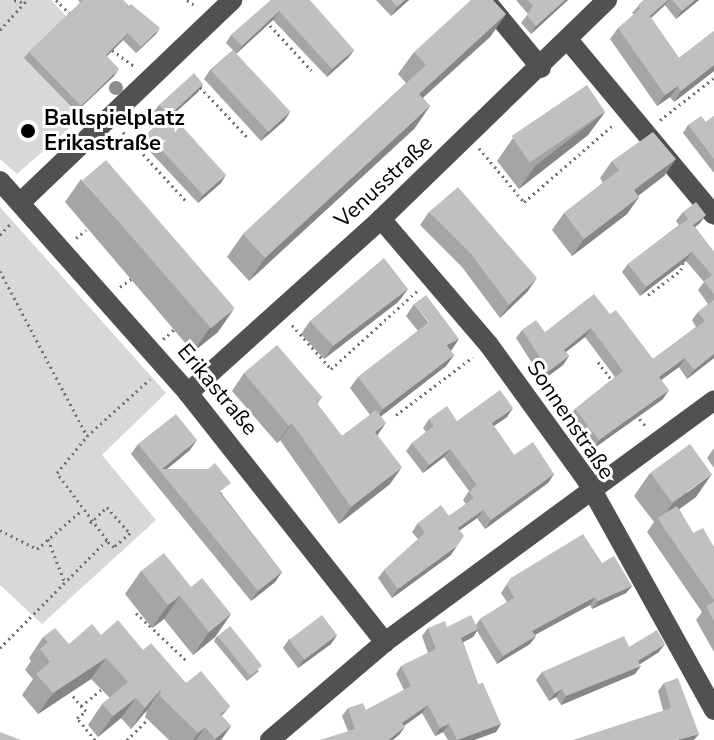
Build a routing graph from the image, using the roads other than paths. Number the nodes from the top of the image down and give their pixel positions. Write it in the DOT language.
graph roads {
  1 [pos="232,0"];
  2 [pos="485,0"];
  3 [pos="607,0"];
  4 [pos="569,41"];
  5 [pos="541,68"];
  6 [pos="0,181"];
  7 [pos="22,201"];
  8 [pos="714,215"];
  9 [pos="381,219"];
  10 [pos="188,393"];
  11 [pos="714,400"];
  12 [pos="591,493"];
  13 [pos="385,642"];
  14 [pos="714,710"];
  15 [pos="270,740"];
  1 -- 7 [label="street"];
  2 -- 5 [label="street"];
  3 -- 4 [label="street, Venusstraße"];
  4 -- 5 [label="street, Venusstraße"];
  4 -- 8 [label="street"];
  5 -- 9 [label="street, Venusstraße"];
  6 -- 7 [label="street, Erikastraße"];
  7 -- 10 [label="street, Erikastraße"];
  9 -- 10 [label="street, Venusstraße"];
  9 -- 12 [label="street, Sonnenstraße"];
  10 -- 13 [label="street, Erikastraße"];
  11 -- 12 [label="street"];
  12 -- 13 [label="street"];
  12 -- 14 [label="street, Sonnenstraße"];
  13 -- 15 [label="street"];
}
